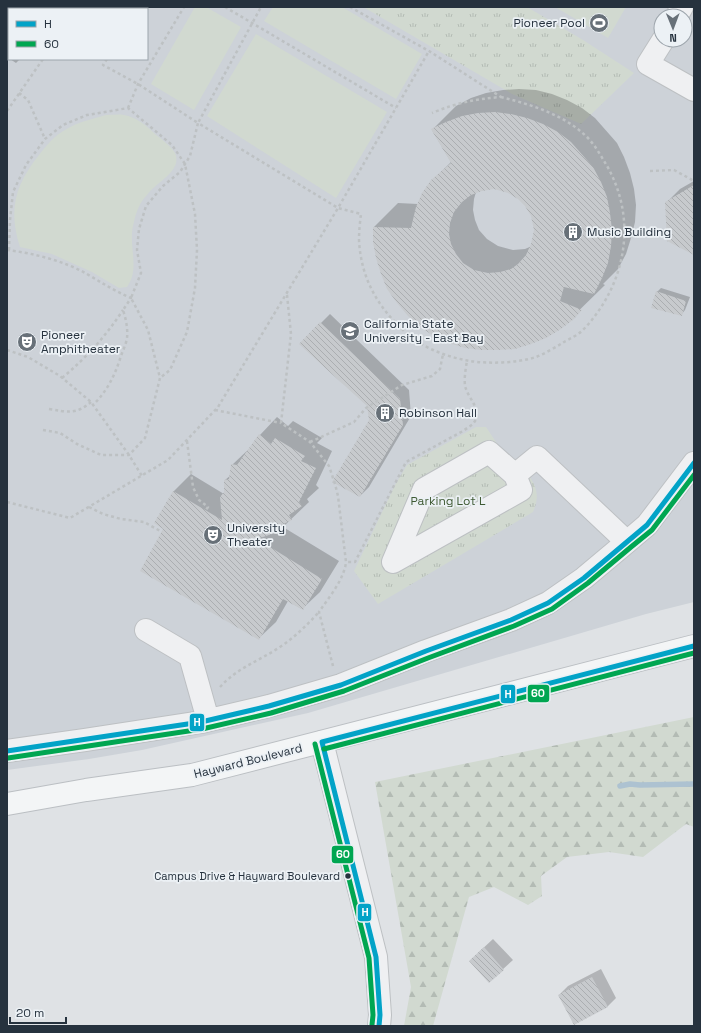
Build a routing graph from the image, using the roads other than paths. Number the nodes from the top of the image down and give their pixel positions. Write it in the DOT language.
graph roads {
  1 [pos="658,48"];
  2 [pos="694,90"];
  3 [pos="694,463"];
  4 [pos="515,475"];
  5 [pos="626,542"];
  6 [pos="146,630"];
  7 [pos="694,646"];
  8 [pos="208,720"];
  9 [pos="322,742"];
  10 [pos="7,751"];
  11 [pos="7,804"];
  12 [pos="379,1026"];
  1 -- 2 [label="street"];
  3 -- 5 [label="street"];
  4 -- 4 [label="street"];
  4 -- 5 [label="street"];
  5 -- 8 [label="street"];
  6 -- 8 [label="street"];
  7 -- 9 [label="main road, Hayward Boulevard"];
  8 -- 10 [label="street"];
  9 -- 11 [label="main road, Hayward Boulevard"];
  9 -- 12 [label="street"];
}
